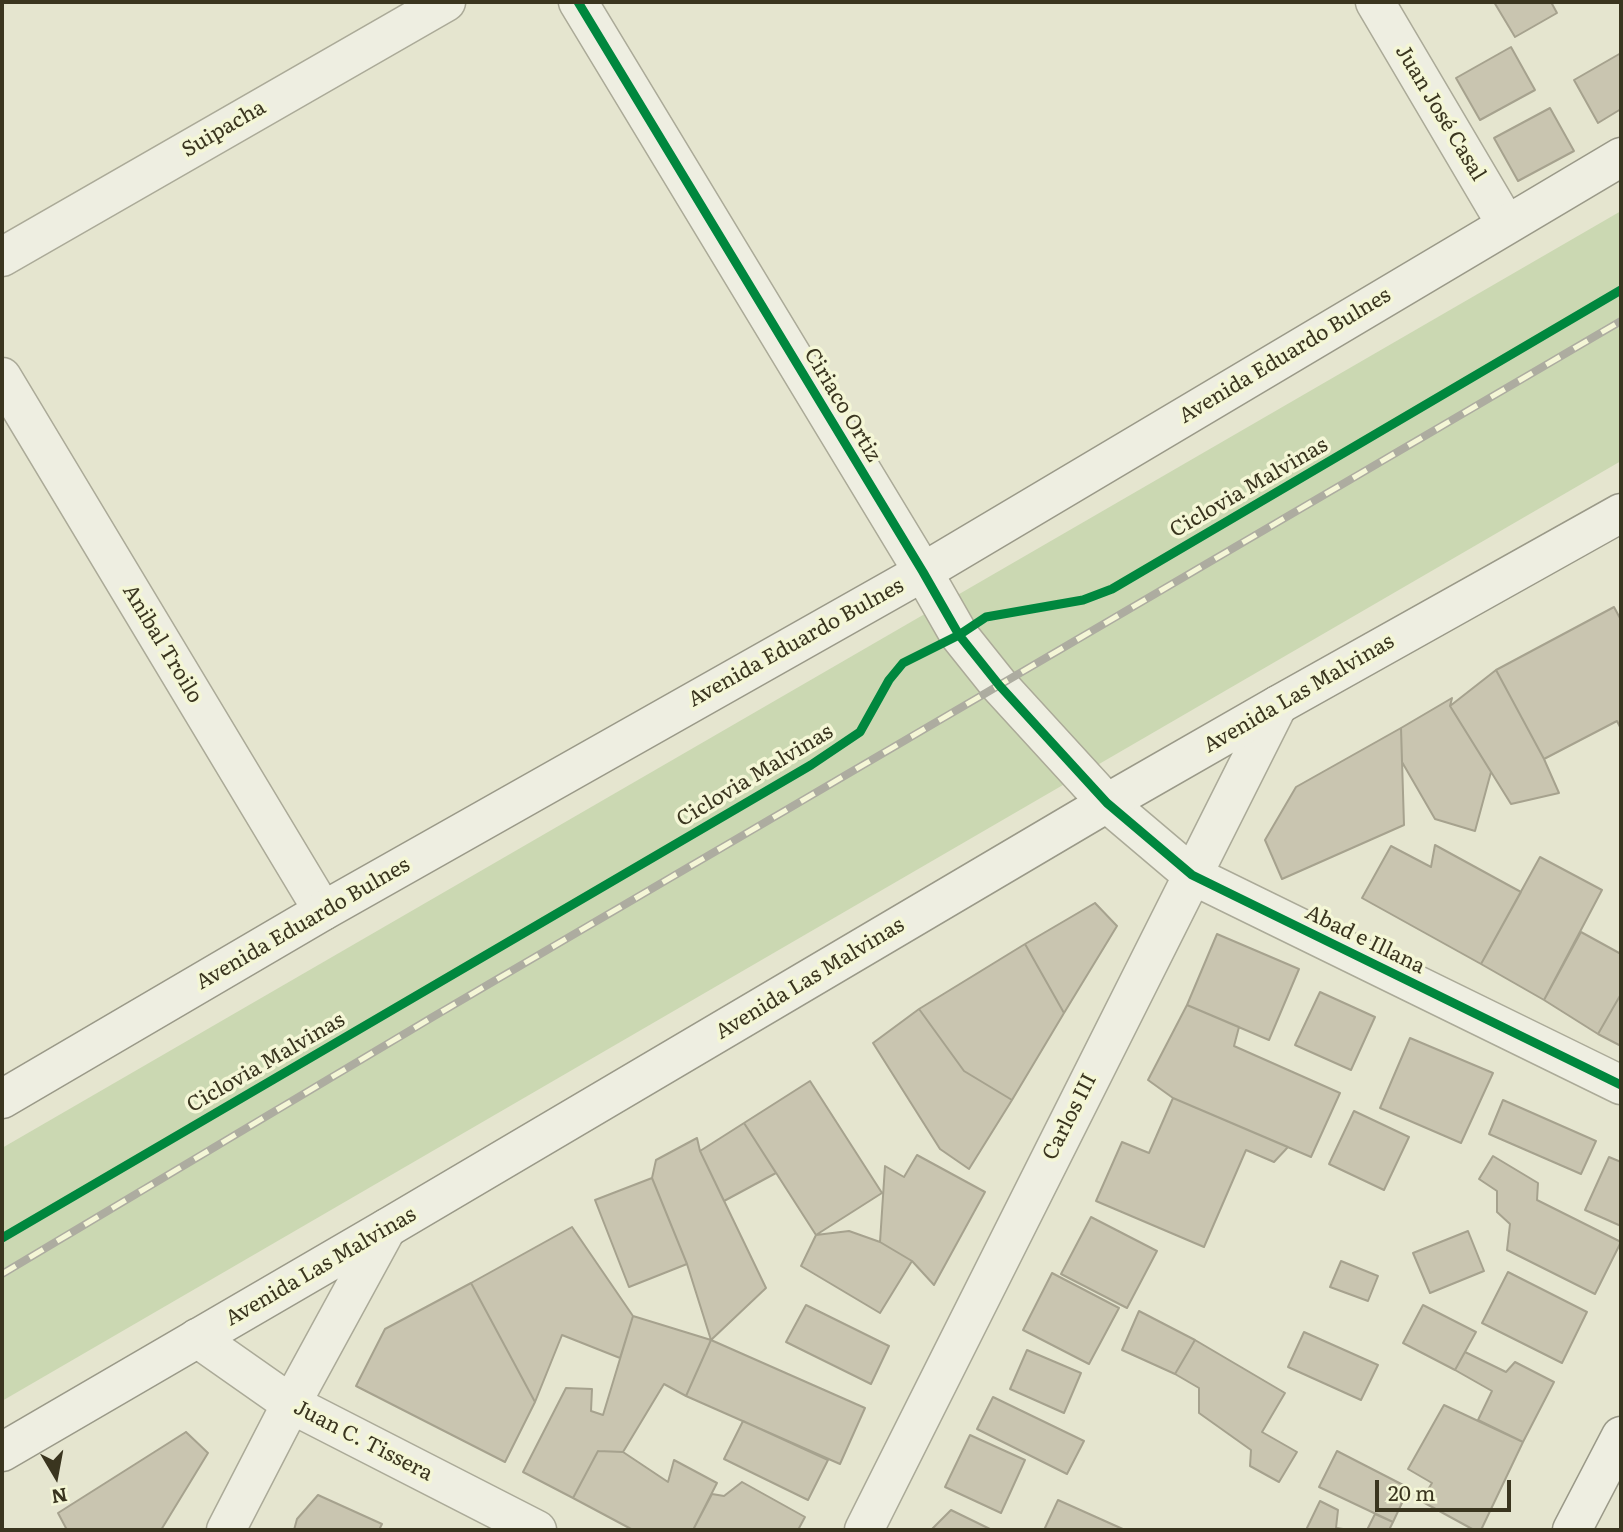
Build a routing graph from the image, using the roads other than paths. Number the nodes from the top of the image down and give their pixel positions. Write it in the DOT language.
graph roads {
  1 [pos="446,2"];
  2 [pos="578,2"];
  3 [pos="1375,2"];
  4 [pos="1621,157"];
  5 [pos="1506,224"];
  6 [pos="2,257"];
  7 [pos="2,377"];
  8 [pos="1621,513"];
  9 [pos="923,572"];
  10 [pos="1278,705"];
  11 [pos="1107,803"];
  12 [pos="1192,875"];
  13 [pos="323,911"];
  14 [pos="1621,1085"];
  15 [pos="2,1099"];
  16 [pos="387,1228"];
  17 [pos="197,1338"];
  18 [pos="291,1404"];
  19 [pos="1621,1436"];
  20 [pos="2,1452"];
  21 [pos="226,1530"];
  22 [pos="537,1530"];
  23 [pos="864,1530"];
  24 [pos="1572,1530"];
  1 -- 6 [label="street, Suipacha"];
  2 -- 9 [label="street, Ciriaco Ortiz"];
  3 -- 5 [label="street, Juan José Casal"];
  4 -- 5 [label="street, Avenida Eduardo Bulnes"];
  5 -- 9 [label="street, Avenida Eduardo Bulnes"];
  7 -- 13 [label="street, Anibal Troilo"];
  8 -- 10 [label="street, Avenida Las Malvinas"];
  9 -- 11 [label="street, Ciriaco Ortiz"];
  9 -- 13 [label="street, Avenida Eduardo Bulnes"];
  10 -- 11 [label="street, Avenida Las Malvinas"];
  10 -- 12 [label="street, Carlos III"];
  11 -- 12 [label="street, Abad e Illana"];
  11 -- 16 [label="street, Avenida Las Malvinas"];
  12 -- 14 [label="street, Abad e Illana"];
  12 -- 23 [label="street, Carlos III"];
  13 -- 15 [label="street, Avenida Eduardo Bulnes"];
  16 -- 17 [label="street, Avenida Las Malvinas"];
  16 -- 18 [label="street"];
  17 -- 18 [label="street, Juan C. Tissera"];
  17 -- 20 [label="street, Avenida Las Malvinas"];
  18 -- 21 [label="street"];
  18 -- 22 [label="street, Juan C. Tissera"];
  19 -- 24 [label="street"];
}
